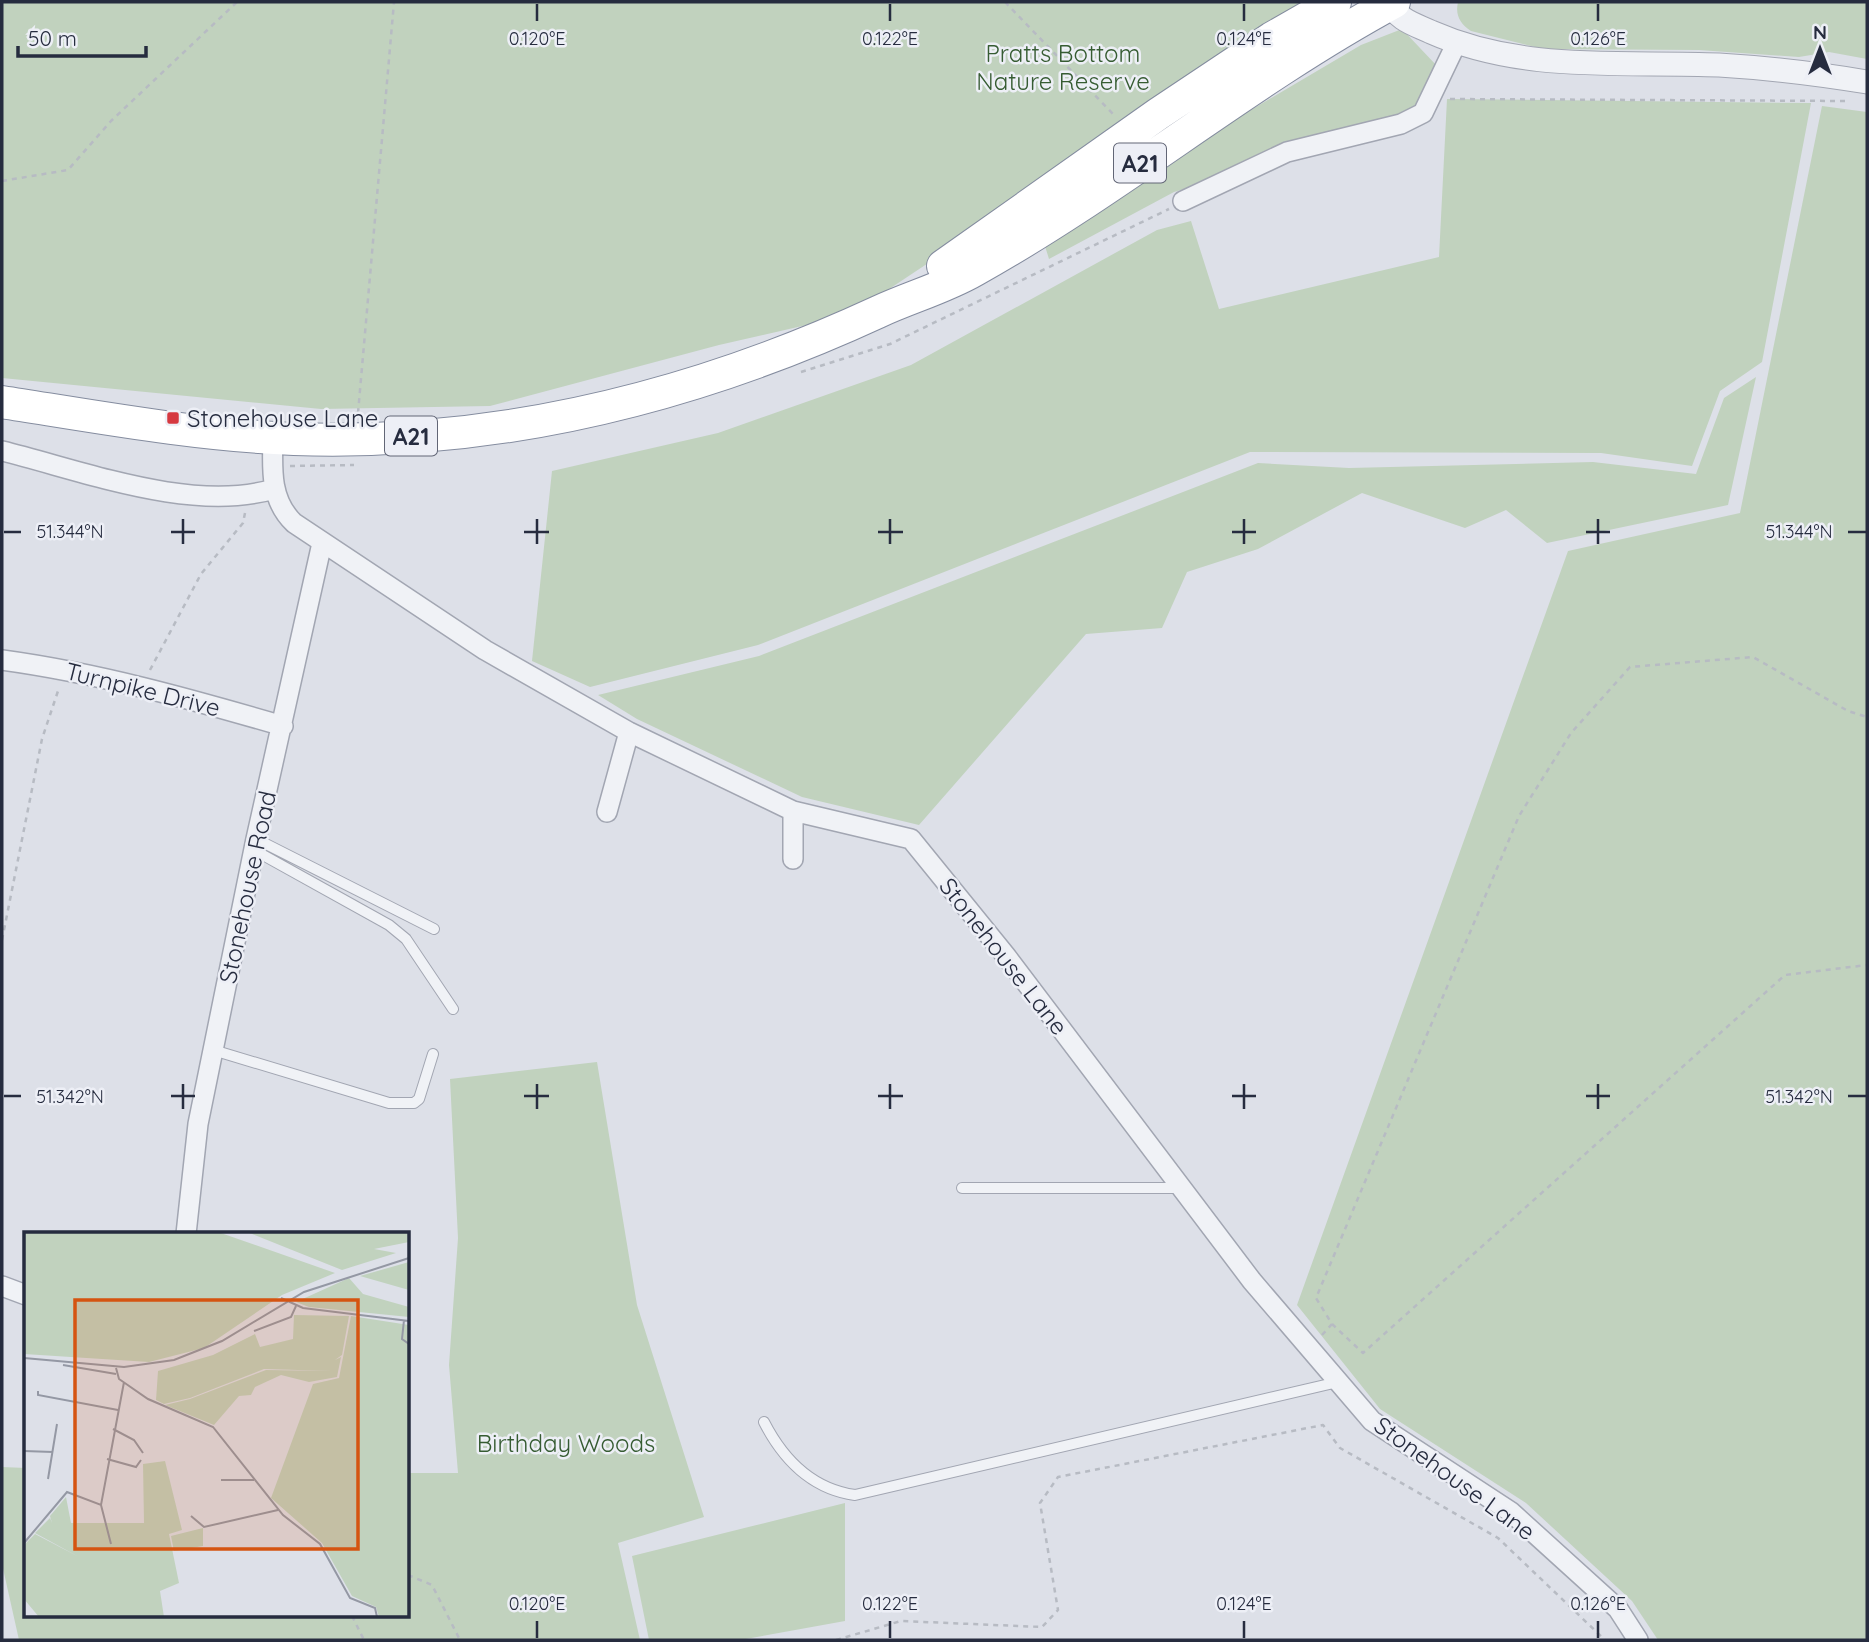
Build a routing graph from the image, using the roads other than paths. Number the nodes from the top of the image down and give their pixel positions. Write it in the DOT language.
graph roads {
  1 [pos="1335,2"];
  2 [pos="1392,2"];
  3 [pos="1457,42"];
  4 [pos="1867,82"];
  5 [pos="1183,201"];
  6 [pos="882,310"];
  7 [pos="2,402"];
  8 [pos="273,438"];
  9 [pos="2,451"];
  10 [pos="274,489"];
  11 [pos="322,543"];
  12 [pos="2,660"];
  13 [pos="283,726"];
  14 [pos="629,732"];
  15 [pos="793,811"];
  16 [pos="607,812"];
  17 [pos="255,845"];
  18 [pos="793,859"];
  19 [pos="434,929"];
  20 [pos="453,1009"];
  21 [pos="213,1050"];
  22 [pos="433,1054"];
  23 [pos="962,1188"];
  24 [pos="1184,1188"];
  25 [pos="186,1232"];
  26 [pos="2,1286"];
  27 [pos="24,1294"];
  28 [pos="1338,1382"];
  29 [pos="764,1422"];
  30 [pos="1638,1640"];
  1 -- 6 [label="highway, A21"];
  2 -- 3 [label="street"];
  2 -- 6 [label="highway, A21"];
  3 -- 4 [label="street"];
  3 -- 5 [label="street"];
  6 -- 8 [label="highway, A21"];
  7 -- 8 [label="highway, A21"];
  8 -- 10 [label="street, Stonehouse Lane"];
  9 -- 10 [label="street"];
  10 -- 11 [label="street, Stonehouse Lane"];
  11 -- 13 [label="street, Stonehouse Road"];
  11 -- 14 [label="street, Stonehouse Lane"];
  12 -- 13 [label="street, Turnpike Drive"];
  13 -- 17 [label="street, Stonehouse Road"];
  14 -- 15 [label="street, Stonehouse Lane"];
  14 -- 16 [label="street"];
  15 -- 18 [label="street"];
  15 -- 24 [label="street, Stonehouse Lane"];
  17 -- 19 [label="lane"];
  17 -- 20 [label="lane"];
  17 -- 21 [label="street, Stonehouse Road"];
  21 -- 22 [label="lane"];
  21 -- 25 [label="street, Stonehouse Road"];
  23 -- 24 [label="lane"];
  24 -- 28 [label="street, Stonehouse Lane"];
  26 -- 27 [label="street"];
  28 -- 29 [label="lane"];
  28 -- 30 [label="street, Stonehouse Lane"];
}
